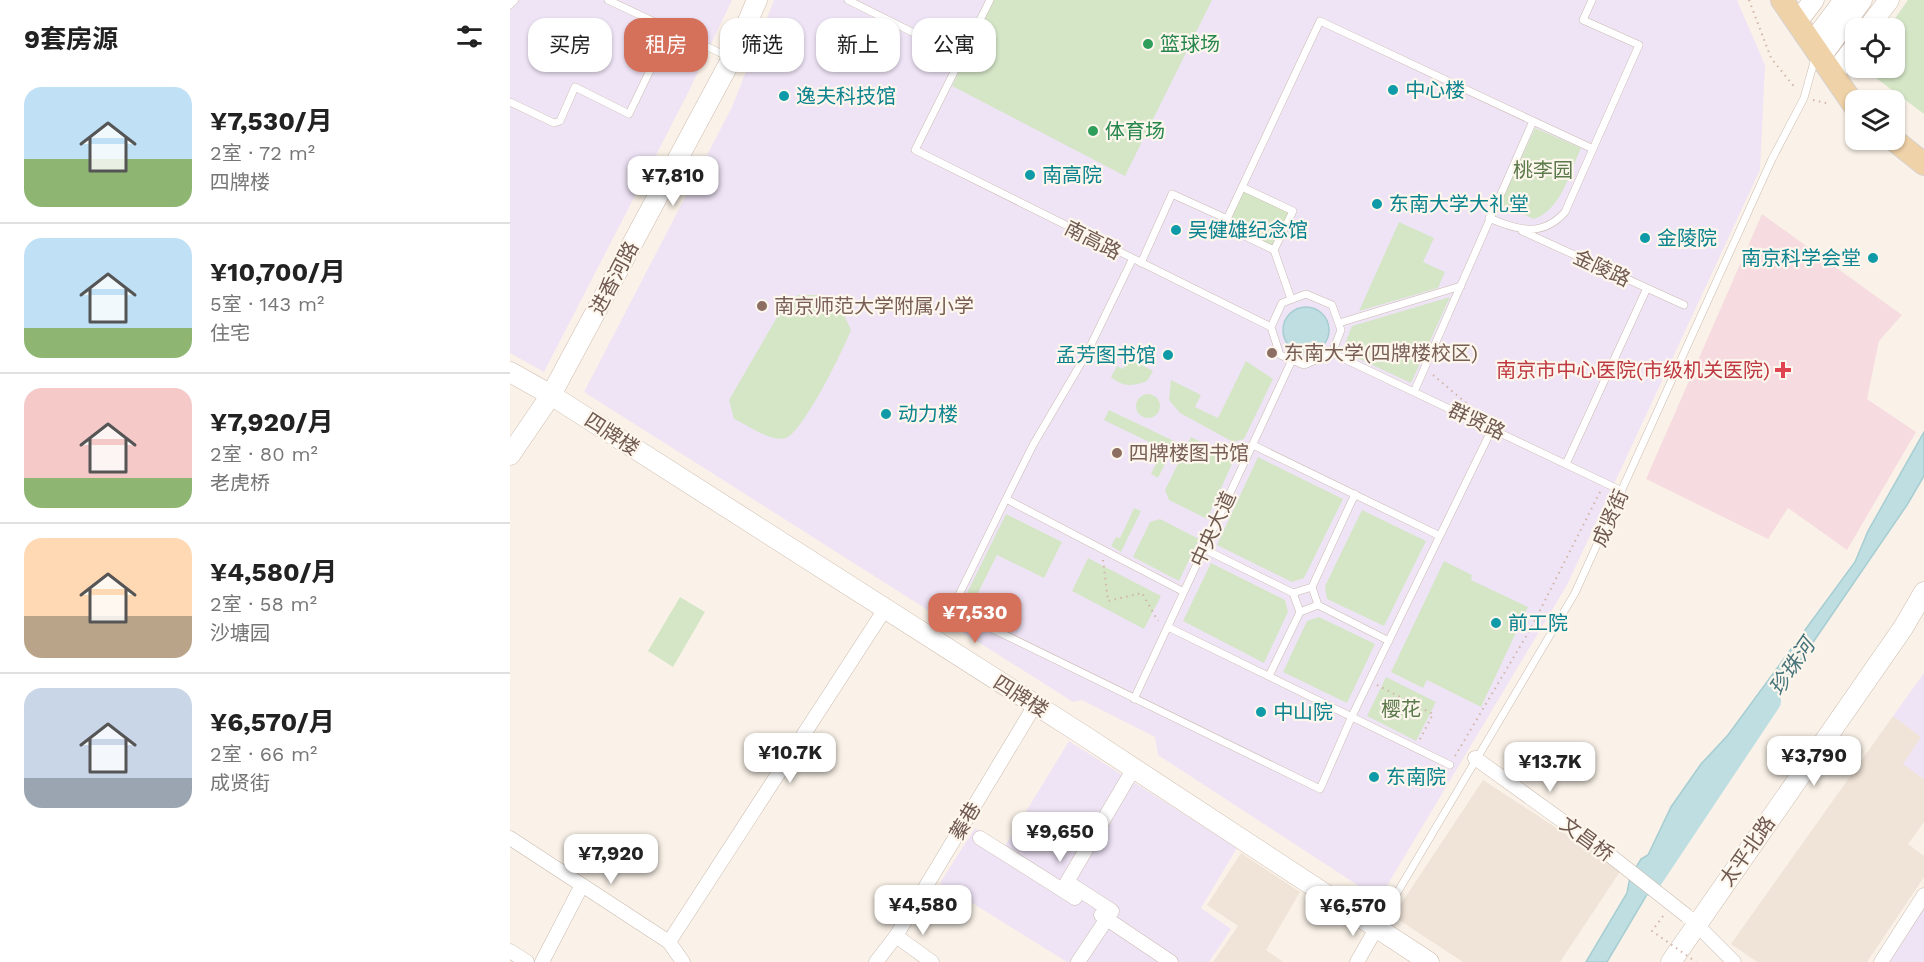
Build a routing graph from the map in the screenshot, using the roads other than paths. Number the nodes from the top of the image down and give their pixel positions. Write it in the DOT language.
graph roads {
  1 [pos="515,0"];
  2 [pos="608,0"];
  3 [pos="757,0"];
  4 [pos="848,0"];
  5 [pos="990,0"];
  6 [pos="1592,0"];
  7 [pos="1782,0"];
  8 [pos="1814,0"];
  9 [pos="1844,0"];
  10 [pos="1862,0"];
  11 [pos="1889,0"];
  12 [pos="510,5"];
  13 [pos="646,18"];
  14 [pos="749,18"];
  15 [pos="981,18"];
  16 [pos="1876,18"];
  17 [pos="1797,22"];
  18 [pos="912,32"];
  19 [pos="1845,48"];
  20 [pos="1821,56"];
  21 [pos="649,72"];
  22 [pos="724,72"];
  23 [pos="954,72"];
  24 [pos="510,102"];
  25 [pos="1845,107"];
  26 [pos="1533,121"];
  27 [pos="1591,148"];
  28 [pos="1905,149"];
  29 [pos="1924,164"];
  30 [pos="1242,188"];
  31 [pos="1489,218"];
  32 [pos="1227,219"];
  33 [pos="1519,230"];
  34 [pos="1274,250"];
  35 [pos="1132,260"];
  36 [pos="1141,263"];
  37 [pos="1461,286"];
  38 [pos="1647,288"];
  39 [pos="1291,299"];
  40 [pos="1684,305"];
  41 [pos="1339,323"];
  42 [pos="1271,327"];
  43 [pos="1332,353"];
  44 [pos="1292,360"];
  45 [pos="510,372"];
  46 [pos="1414,392"];
  47 [pos="551,395"];
  48 [pos="1492,429"];
  49 [pos="1253,444"];
  50 [pos="510,454"];
  51 [pos="1566,464"];
  52 [pos="1622,491"];
  53 [pos="1355,494"];
  54 [pos="1006,499"];
  55 [pos="1440,536"];
  56 [pos="1204,549"];
  57 [pos="1312,587"];
  58 [pos="1184,592"];
  59 [pos="1924,592"];
  60 [pos="1293,593"];
  61 [pos="1318,605"];
  62 [pos="885,609"];
  63 [pos="1300,612"];
  64 [pos="1167,630"];
  65 [pos="1389,640"];
  66 [pos="1269,676"];
  67 [pos="1134,699"];
  68 [pos="1035,705"];
  69 [pos="1352,718"];
  70 [pos="1475,758"];
  71 [pos="1450,765"];
  72 [pos="1134,768"];
  73 [pos="510,838"];
  74 [pos="980,838"];
  75 [pos="582,885"];
  76 [pos="1924,895"];
  77 [pos="1107,919"];
  78 [pos="1692,920"];
  79 [pos="1377,927"];
  80 [pos="896,936"];
  81 [pos="669,942"];
  82 [pos="510,951"];
  83 [pos="527,962"];
  84 [pos="542,962"];
  85 [pos="683,962"];
  86 [pos="876,962"];
  87 [pos="932,962"];
  88 [pos="1078,962"];
  89 [pos="1171,962"];
  90 [pos="1357,962"];
  91 [pos="1429,962"];
  92 [pos="1671,962"];
  93 [pos="1734,962"];
  94 [pos="1881,962"];
  1 -- 12 [label="lane"];
  2 -- 13 [label="lane"];
  3 -- 14 [label="street, 进香河路"];
  4 -- 18 [label="lane"];
  5 -- 15 [label="lane"];
  6 -- 27 [label="lane"];
  7 -- 17 [label="main road"];
  8 -- 17 [label="street"];
  9 -- 20 [label="street"];
  10 -- 20 [label="street"];
  11 -- 16 [label="street"];
  17 -- 20 [label="main road"];
  19 -- 20 [label="street"];
  20 -- 25 [label="main road"];
  20 -- 52 [label="lane, 成贤街"];
  21 -- 24 [label="lane"];
  22 -- 47 [label="street, 进香河路"];
  23 -- 35 [label="lane, 南高路"];
  26 -- 27 [label="lane"];
  26 -- 30 [label="lane"];
  26 -- 31 [label="lane"];
  27 -- 33 [label="lane"];
  28 -- 29 [label="main road"];
  30 -- 32 [label="lane"];
  30 -- 34 [label="lane"];
  31 -- 33 [label="lane, 金陵路"];
  31 -- 37 [label="lane"];
  32 -- 34 [label="lane"];
  32 -- 36 [label="lane"];
  33 -- 38 [label="lane, 金陵路"];
  34 -- 39 [label="lane"];
  35 -- 36 [label="lane, 南高路"];
  35 -- 54 [label="lane"];
  36 -- 42 [label="lane, 南高路"];
  37 -- 41 [label="lane"];
  37 -- 46 [label="lane"];
  38 -- 40 [label="lane, 金陵路"];
  38 -- 51 [label="lane"];
  39 -- 41 [label="lane"];
  39 -- 42 [label="lane"];
  41 -- 43 [label="lane"];
  42 -- 44 [label="lane"];
  43 -- 44 [label="lane"];
  43 -- 46 [label="lane, 群贤路"];
  44 -- 49 [label="lane, 中央大道"];
  45 -- 47 [label="street, 四牌楼"];
  46 -- 48 [label="lane, 群贤路"];
  47 -- 50 [label="street, 进香河路"];
  47 -- 62 [label="street, 四牌楼"];
  48 -- 51 [label="lane, 群贤路"];
  48 -- 55 [label="lane"];
  49 -- 53 [label="lane"];
  49 -- 56 [label="lane, 中央大道"];
  51 -- 52 [label="lane, 群贤路"];
  52 -- 70 [label="lane, 成贤街"];
  53 -- 55 [label="lane"];
  53 -- 57 [label="lane"];
  54 -- 58 [label="lane"];
  54 -- 67 [label="lane"];
  55 -- 65 [label="lane"];
  56 -- 58 [label="lane, 中央大道"];
  56 -- 60 [label="lane"];
  57 -- 60 [label="lane"];
  57 -- 61 [label="lane"];
  58 -- 64 [label="lane, 中央大道"];
  59 -- 78 [label="street, 太平北路"];
  60 -- 63 [label="lane"];
  61 -- 63 [label="lane"];
  61 -- 65 [label="lane"];
  62 -- 68 [label="street, 四牌楼"];
  62 -- 81 [label="street"];
  63 -- 66 [label="lane"];
  64 -- 66 [label="lane"];
  64 -- 67 [label="lane, 中央大道"];
  65 -- 69 [label="lane"];
  66 -- 69 [label="lane"];
  67 -- 69 [label="lane"];
  68 -- 72 [label="street, 四牌楼"];
  68 -- 80 [label="street, 蓁巷"];
  69 -- 71 [label="lane"];
  70 -- 78 [label="street, 文昌桥, bridge"];
  70 -- 79 [label="lane, 成贤街"];
  72 -- 77 [label="street"];
  72 -- 79 [label="street, 四牌楼"];
  73 -- 75 [label="street"];
  74 -- 77 [label="street"];
  75 -- 81 [label="street"];
  75 -- 84 [label="street"];
  76 -- 94 [label="street"];
  77 -- 88 [label="street"];
  77 -- 89 [label="street"];
  78 -- 92 [label="street, 太平北路"];
  78 -- 93 [label="street, 文昌桥"];
  79 -- 90 [label="street, 成贤街"];
  79 -- 91 [label="street, 四牌楼"];
  80 -- 86 [label="street, 蓁巷"];
  80 -- 87 [label="street"];
  81 -- 85 [label="street"];
  82 -- 83 [label="street"];
}
